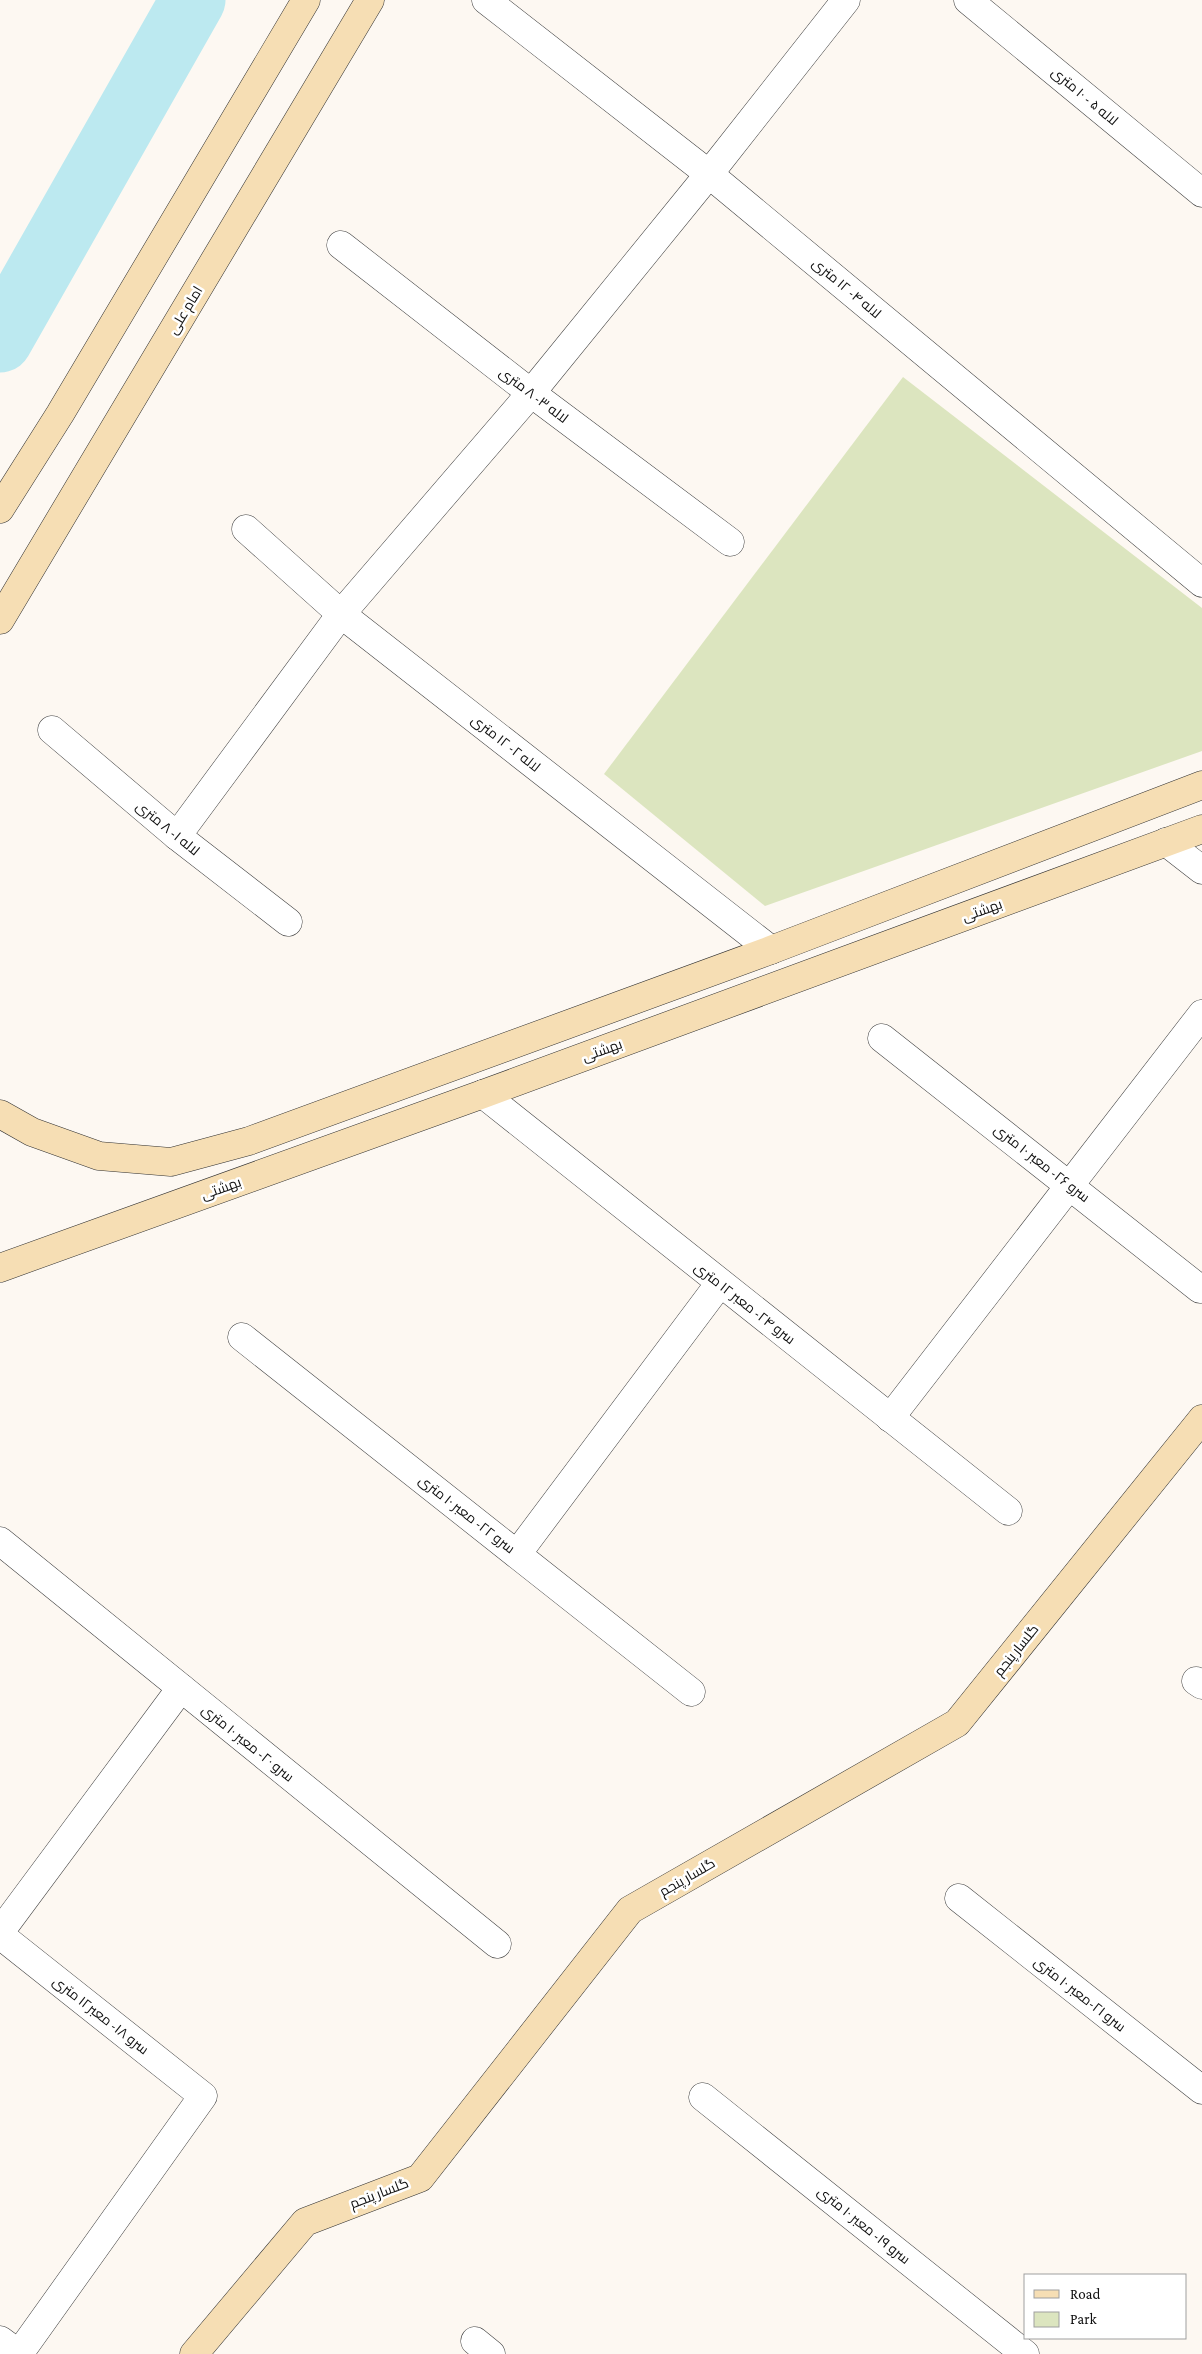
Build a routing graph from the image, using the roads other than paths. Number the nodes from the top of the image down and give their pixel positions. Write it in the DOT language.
graph roads {
  1 [pos="306,0"];
  2 [pos="370,0"];
  3 [pos="486,0"];
  4 [pos="846,0"];
  5 [pos="968,0"];
  6 [pos="709,174"];
  7 [pos="1202,193"];
  8 [pos="341,245"];
  9 [pos="531,393"];
  10 [pos="0,509"];
  11 [pos="246,529"];
  12 [pos="730,542"];
  13 [pos="1202,582"];
  14 [pos="341,614"];
  15 [pos="0,620"];
  16 [pos="52,730"];
  17 [pos="1202,785"];
  18 [pos="1202,829"];
  19 [pos="177,836"];
  20 [pos="1166,842"];
  21 [pos="1202,870"];
  22 [pos="288,922"];
  23 [pos="772,950"];
  24 [pos="1202,1014"];
  25 [pos="882,1038"];
  26 [pos="483,1094"];
  27 [pos="0,1114"];
  28 [pos="1069,1184"];
  29 [pos="0,1268"];
  30 [pos="720,1283"];
  31 [pos="1200,1289"];
  32 [pos="242,1337"];
  33 [pos="890,1418"];
  34 [pos="1202,1419"];
  35 [pos="1008,1511"];
  36 [pos="0,1541"];
  37 [pos="517,1554"];
  38 [pos="181,1688"];
  39 [pos="691,1692"];
  40 [pos="958,1898"];
  41 [pos="0,1933"];
  42 [pos="497,1944"];
  43 [pos="1202,2090"];
  44 [pos="703,2097"];
  45 [pos="0,2340"];
  46 [pos="19,2354"];
  47 [pos="194,2354"];
  48 [pos="1025,2354"];
  1 -- 10 [label="street"];
  2 -- 15 [label="street, امام علی"];
  3 -- 6 [label="street, لاله ۴- ۱۲ متری"];
  4 -- 6 [label="street"];
  5 -- 7 [label="street, لاله ۵ - ۱۰ متری"];
  6 -- 9 [label="street"];
  6 -- 13 [label="street, لاله ۴- ۱۲ متری"];
  8 -- 9 [label="street, لاله ۳- ۸ متری"];
  9 -- 12 [label="street, لاله ۳- ۸ متری"];
  9 -- 14 [label="street"];
  11 -- 14 [label="street, لاله ۲- ۱۲ متری"];
  14 -- 19 [label="street"];
  14 -- 23 [label="street, لاله ۲- ۱۲ متری"];
  16 -- 19 [label="street, لاله ۱- ۸ متری"];
  17 -- 23 [label="street"];
  18 -- 20 [label="street, بهشتی"];
  19 -- 22 [label="street, لاله ۱- ۸ متری"];
  20 -- 21 [label="street"];
  20 -- 26 [label="street, بهشتی"];
  23 -- 27 [label="street"];
  24 -- 28 [label="street"];
  25 -- 28 [label="street, سرو ۲۶- معبر ۱۰ متری"];
  26 -- 29 [label="street, بهشتی"];
  26 -- 30 [label="street, سرو ۲۴- معبر ۱۲ متری"];
  28 -- 31 [label="street, سرو ۲۶- معبر ۱۰ متری"];
  28 -- 33 [label="street"];
  30 -- 33 [label="street, سرو ۲۴- معبر ۱۲ متری"];
  30 -- 37 [label="street"];
  32 -- 37 [label="street, سرو ۲۲- معبر ۱۰ متری"];
  33 -- 35 [label="street, سرو ۲۴- معبر ۱۲ متری"];
  34 -- 47 [label="street, گلسار پنجم"];
  36 -- 38 [label="street, سرو ۲۰- معبر ۱۰ متری"];
  37 -- 39 [label="street, سرو ۲۲- معبر ۱۰ متری"];
  38 -- 41 [label="street"];
  38 -- 42 [label="street, سرو ۲۰- معبر ۱۰ متری"];
  40 -- 43 [label="street, سرو ۲۱-معبر ۱۰ متری"];
  41 -- 46 [label="street, سرو ۱۸- معبر۱۲ متری"];
  44 -- 48 [label="street, سرو ۱۹- معبر ۱۰ متری"];
  45 -- 46 [label="street"];
}
